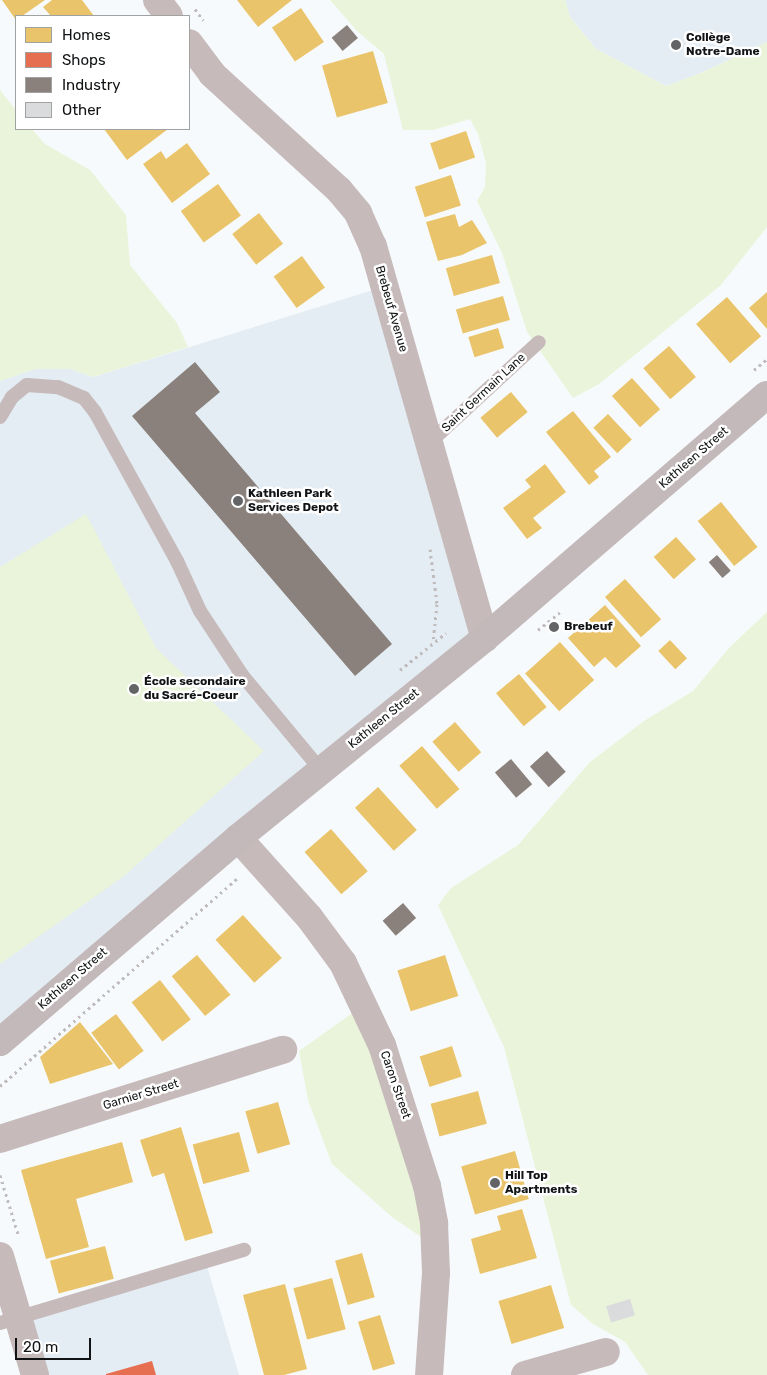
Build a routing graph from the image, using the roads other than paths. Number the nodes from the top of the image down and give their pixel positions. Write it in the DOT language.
graph roads {
  1 [pos="157,0"];
  2 [pos="168,15"];
  3 [pos="190,44"];
  4 [pos="539,342"];
  5 [pos="767,395"];
  6 [pos="0,417"];
  7 [pos="429,443"];
  8 [pos="486,638"];
  9 [pos="321,770"];
  10 [pos="238,838"];
  11 [pos="0,1042"];
  12 [pos="283,1050"];
  13 [pos="0,1139"];
  14 [pos="244,1250"];
  15 [pos="0,1256"];
  16 [pos="9,1320"];
  17 [pos="606,1352"];
  18 [pos="35,1375"];
  19 [pos="429,1375"];
  20 [pos="525,1375"];
  1 -- 2 [label="street"];
  3 -- 7 [label="street, Brebeuf Avenue"];
  4 -- 7 [label="lane, Saint Germain Lane"];
  5 -- 8 [label="street, Kathleen Street"];
  6 -- 9 [label="lane"];
  7 -- 8 [label="street, Brebeuf Avenue"];
  8 -- 9 [label="street, Kathleen Street"];
  9 -- 10 [label="street, Kathleen Street"];
  10 -- 11 [label="street, Kathleen Street"];
  10 -- 19 [label="street, Caron Street"];
  12 -- 13 [label="street, Garnier Street"];
  14 -- 16 [label="lane"];
  15 -- 16 [label="street"];
  16 -- 18 [label="street"];
  17 -- 20 [label="street"];
}
